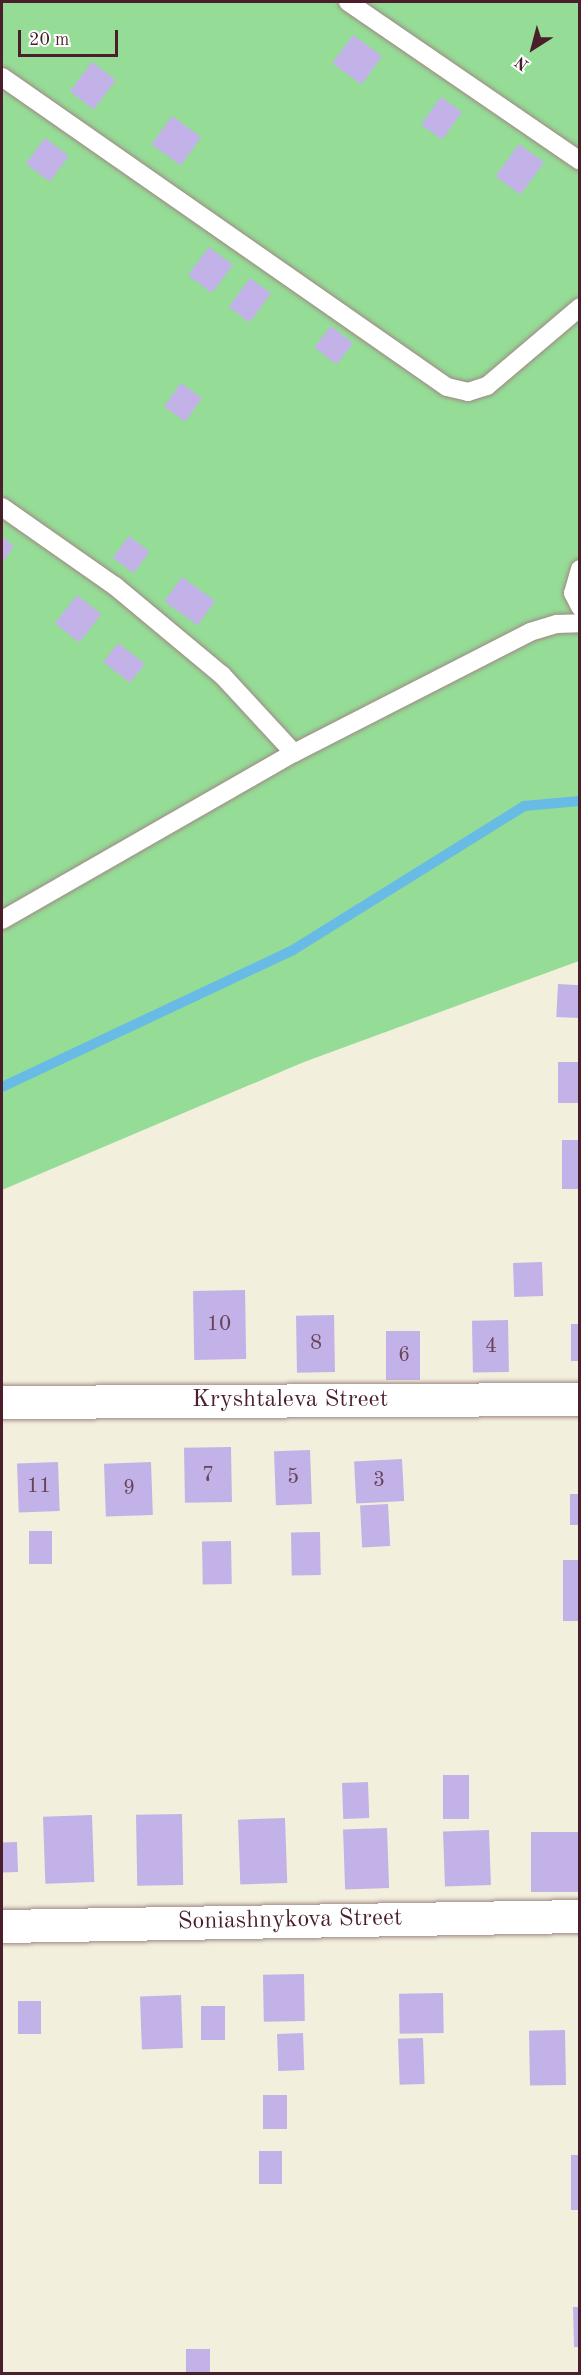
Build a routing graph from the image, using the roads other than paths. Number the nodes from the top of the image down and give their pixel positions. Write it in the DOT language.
graph roads {
  1 [pos="348,2"];
  2 [pos="2,77"];
  3 [pos="579,160"];
  4 [pos="579,307"];
  5 [pos="2,507"];
  6 [pos="579,569"];
  7 [pos="579,607"];
  8 [pos="579,623"];
  9 [pos="294,753"];
  10 [pos="5,911"];
  11 [pos="579,1399"];
  12 [pos="2,1402"];
  13 [pos="579,1916"];
  14 [pos="2,1926"];
  1 -- 3 [label="lane"];
  2 -- 4 [label="lane"];
  5 -- 9 [label="lane"];
  6 -- 7 [label="lane"];
  8 -- 9 [label="lane"];
  9 -- 10 [label="lane"];
  11 -- 12 [label="street, Kryshtaleva Street"];
  13 -- 14 [label="street, Soniashnykova Street"];
}
